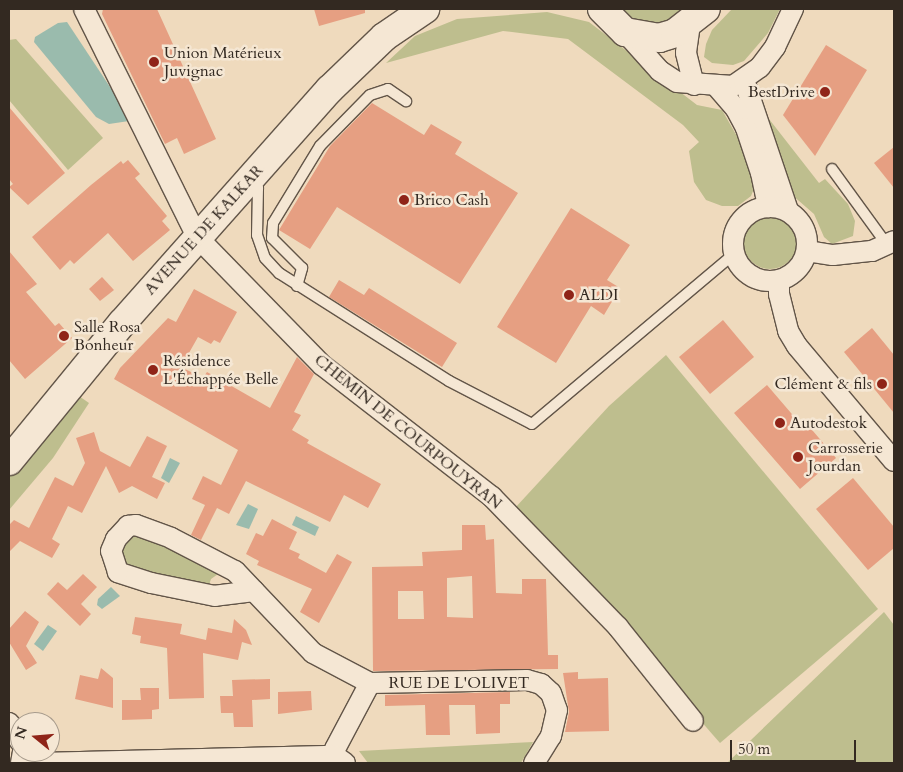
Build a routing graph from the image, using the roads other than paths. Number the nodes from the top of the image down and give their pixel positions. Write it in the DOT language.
graph roads {
  1 [pos="84,9"];
  2 [pos="793,9"];
  3 [pos="425,11"];
  4 [pos="699,14"];
  5 [pos="605,17"];
  6 [pos="744,80"];
  7 [pos="694,85"];
  8 [pos="717,87"];
  9 [pos="406,101"];
  10 [pos="832,169"];
  11 [pos="253,175"];
  12 [pos="768,207"];
  13 [pos="788,211"];
  14 [pos="197,236"];
  15 [pos="891,244"];
  16 [pos="806,251"];
  17 [pos="734,254"];
  18 [pos="779,280"];
  19 [pos="297,286"];
  20 [pos="894,460"];
  21 [pos="9,461"];
  22 [pos="254,591"];
  23 [pos="370,683"];
  24 [pos="693,721"];
  25 [pos="9,757"];
  26 [pos="340,760"];
  27 [pos="16,763"];
  28 [pos="39,763"];
  29 [pos="534,763"];
  1 -- 14 [label="street, CHEMIN DE COURPOUYRAN"];
  2 -- 6 [label="street"];
  3 -- 11 [label="street, AVENUE DE KALKAR"];
  4 -- 5 [label="street"];
  4 -- 7 [label="street"];
  5 -- 7 [label="street"];
  6 -- 8 [label="street"];
  6 -- 13 [label="street"];
  7 -- 8 [label="street"];
  8 -- 12 [label="street"];
  9 -- 19 [label="lane"];
  10 -- 15 [label="lane"];
  11 -- 14 [label="street, AVENUE DE KALKAR"];
  11 -- 19 [label="lane"];
  12 -- 13 [label="street"];
  12 -- 17 [label="street"];
  13 -- 16 [label="street"];
  14 -- 21 [label="street, AVENUE DE KALKAR"];
  14 -- 24 [label="street, CHEMIN DE COURPOUYRAN"];
  15 -- 16 [label="street"];
  16 -- 18 [label="street"];
  17 -- 18 [label="street"];
  17 -- 19 [label="lane"];
  18 -- 20 [label="street"];
  22 -- 22 [label="street"];
  22 -- 23 [label="street"];
  23 -- 26 [label="street, RUE DE L'OLIVET"];
  23 -- 29 [label="street, RUE DE L'OLIVET"];
  25 -- 27 [label="street"];
  26 -- 28 [label="street, RUE DE L'OLIVET"];
}
